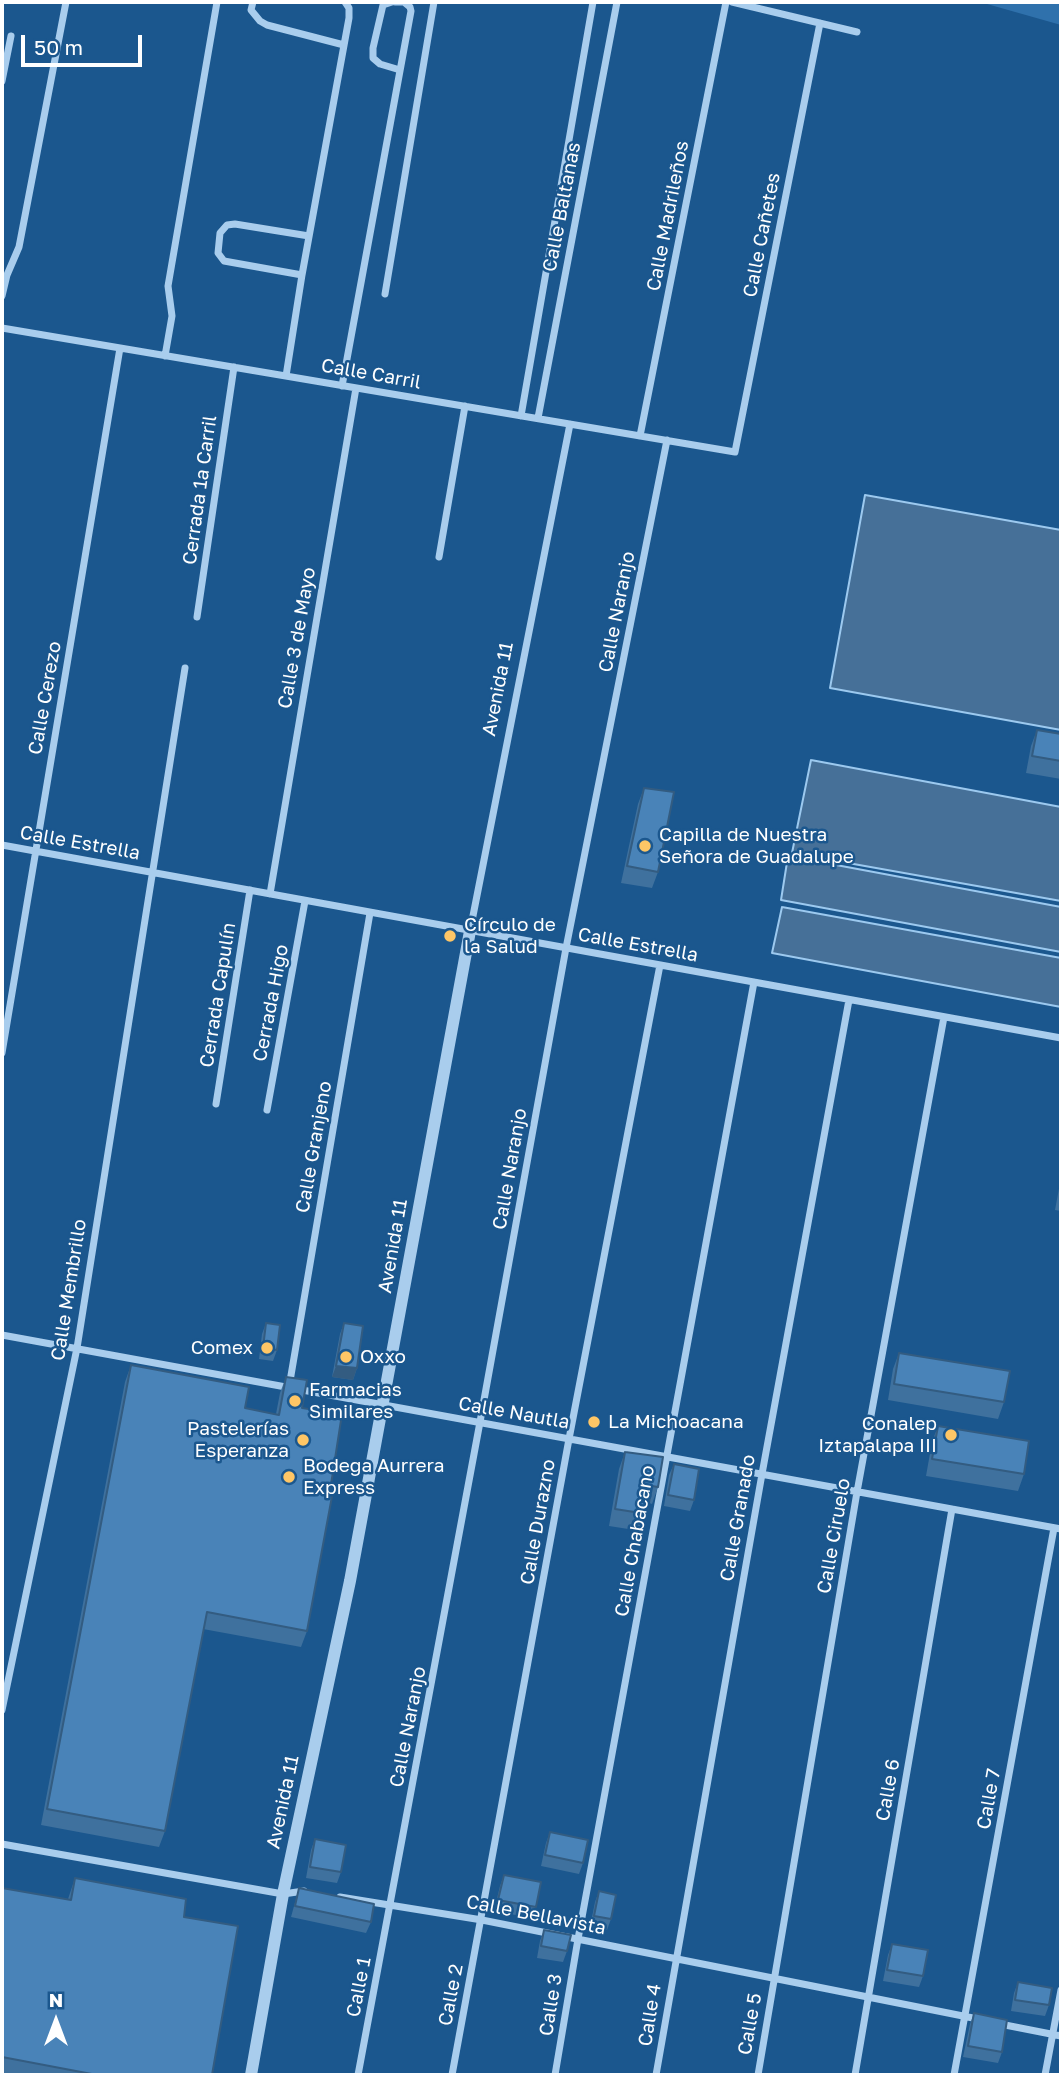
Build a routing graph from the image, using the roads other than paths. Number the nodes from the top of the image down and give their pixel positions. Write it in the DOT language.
graph roads {
  1 [pos="66,2"];
  2 [pos="217,2"];
  3 [pos="253,2"];
  4 [pos="345,2"];
  5 [pos="393,2"];
  6 [pos="434,2"];
  7 [pos="593,2"];
  8 [pos="617,2"];
  9 [pos="726,2"];
  10 [pos="732,2"];
  11 [pos="820,23"];
  12 [pos="857,32"];
  13 [pos="11,36"];
  14 [pos="344,45"];
  15 [pos="400,70"];
  16 [pos="2,81"];
  17 [pos="309,236"];
  18 [pos="302,275"];
  19 [pos="385,294"];
  20 [pos="2,296"];
  21 [pos="2,328"];
  22 [pos="121,348"];
  23 [pos="165,356"];
  24 [pos="234,367"];
  25 [pos="285,376"];
  26 [pos="342,386"];
  27 [pos="356,388"];
  28 [pos="465,406"];
  29 [pos="521,415"];
  30 [pos="538,418"];
  31 [pos="570,424"];
  32 [pos="640,436"];
  33 [pos="667,440"];
  34 [pos="735,452"];
  35 [pos="439,557"];
  36 [pos="197,617"];
  37 [pos="185,668"];
  38 [pos="2,845"];
  39 [pos="36,851"];
  40 [pos="152,873"];
  41 [pos="250,890"];
  42 [pos="270,894"];
  43 [pos="305,901"];
  44 [pos="370,913"];
  45 [pos="470,931"];
  46 [pos="566,948"];
  47 [pos="660,965"];
  48 [pos="754,982"];
  49 [pos="849,1000"];
  50 [pos="944,1017"];
  51 [pos="1061,1038"];
  52 [pos="2,1053"];
  53 [pos="216,1104"];
  54 [pos="267,1110"];
  55 [pos="2,1335"];
  56 [pos="77,1348"];
  57 [pos="289,1387"];
  58 [pos="383,1405"];
  59 [pos="480,1422"];
  60 [pos="569,1439"];
  61 [pos="667,1457"];
  62 [pos="762,1474"];
  63 [pos="857,1492"];
  64 [pos="952,1509"];
  65 [pos="1058,1528"];
  66 [pos="2,1710"];
  67 [pos="2,1843"];
  68 [pos="315,1893"];
  69 [pos="283,1894"];
  70 [pos="327,1895"];
  71 [pos="391,1905"];
  72 [pos="482,1920"];
  73 [pos="578,1939"];
  74 [pos="675,1959"];
  75 [pos="774,1979"];
  76 [pos="1061,1990"];
  77 [pos="869,1997"];
  78 [pos="965,2016"];
  79 [pos="1057,2035"];
  80 [pos="251,2075"];
  81 [pos="358,2075"];
  82 [pos="452,2075"];
  83 [pos="555,2075"];
  84 [pos="656,2075"];
  85 [pos="758,2075"];
  86 [pos="855,2075"];
  87 [pos="954,2075"];
  88 [pos="1045,2075"];
  1 -- 20 [label="street"];
  2 -- 23 [label="street"];
  3 -- 14 [label="street"];
  4 -- 14 [label="street"];
  5 -- 15 [label="street"];
  5 -- 15 [label="street"];
  6 -- 19 [label="street"];
  7 -- 29 [label="street"];
  8 -- 30 [label="street, Calle Baltanas"];
  9 -- 32 [label="street, Calle Madrileños"];
  10 -- 11 [label="street"];
  11 -- 12 [label="street"];
  11 -- 34 [label="street, Calle Cañetes"];
  13 -- 16 [label="street"];
  14 -- 17 [label="street"];
  15 -- 26 [label="street"];
  17 -- 18 [label="street"];
  17 -- 18 [label="street"];
  18 -- 25 [label="street"];
  21 -- 22 [label="street, Calle Carril"];
  22 -- 23 [label="street, Calle Carril"];
  22 -- 39 [label="street, Calle Cerezo"];
  23 -- 24 [label="street, Calle Carril"];
  24 -- 25 [label="street, Calle Carril"];
  24 -- 36 [label="street, Cerrada 1ª Carril"];
  25 -- 26 [label="street, Calle Carril"];
  26 -- 27 [label="street, Calle Carril"];
  27 -- 28 [label="street, Calle Carril"];
  27 -- 42 [label="street, Calle 3 de Mayo"];
  28 -- 29 [label="street, Calle Carril"];
  28 -- 35 [label="street"];
  29 -- 30 [label="street, Calle Carril"];
  30 -- 31 [label="street, Calle Carril"];
  31 -- 32 [label="street, Calle Carril"];
  31 -- 45 [label="street, Avenida 11"];
  32 -- 33 [label="street, Calle Carril"];
  33 -- 34 [label="street, Calle Carril"];
  33 -- 46 [label="street, Calle Naranjo"];
  37 -- 40 [label="street, Calle Membrillo"];
  38 -- 39 [label="street, Calle Estrella"];
  39 -- 40 [label="street, Calle Estrella"];
  39 -- 52 [label="street, Calle Cerezo"];
  40 -- 41 [label="street, Calle Estrella"];
  40 -- 56 [label="street, Calle Membrillo"];
  41 -- 42 [label="street, Calle Estrella"];
  41 -- 53 [label="street, Cerrada Capulín"];
  42 -- 43 [label="street, Calle Estrella"];
  43 -- 44 [label="street, Calle Estrella"];
  43 -- 54 [label="street, Cerrada Higo"];
  44 -- 45 [label="street, Calle Estrella"];
  44 -- 57 [label="street, Calle Granjeno"];
  45 -- 46 [label="street, Calle Estrella"];
  45 -- 58 [label="street, Avenida 11"];
  46 -- 47 [label="street, Calle Estrella"];
  46 -- 59 [label="street, Calle Naranjo"];
  47 -- 48 [label="street, Calle Estrella"];
  47 -- 60 [label="street, Calle Durazno"];
  48 -- 49 [label="street, Calle Estrella"];
  48 -- 61 [label="street, Calle Chabacano"];
  49 -- 50 [label="street, Calle Estrella"];
  49 -- 62 [label="street, Calle Granado"];
  50 -- 51 [label="street, Calle Estrella"];
  50 -- 63 [label="street, Calle Ciruelo"];
  55 -- 56 [label="street, Calle Nautla"];
  56 -- 57 [label="street, Calle Nautla"];
  56 -- 66 [label="street, Calle Membrillo"];
  57 -- 58 [label="street, Calle Nautla"];
  58 -- 59 [label="street, Calle Nautla"];
  58 -- 69 [label="street, Avenida 11"];
  59 -- 60 [label="street, Calle Nautla"];
  59 -- 71 [label="street, Calle Naranjo"];
  60 -- 61 [label="street, Calle Nautla"];
  60 -- 72 [label="street, Calle Durazno"];
  61 -- 62 [label="street, Calle Nautla"];
  61 -- 73 [label="street, Calle Chabacano"];
  62 -- 63 [label="street, Calle Nautla"];
  62 -- 74 [label="street, Calle Granado"];
  63 -- 64 [label="street, Calle Nautla"];
  63 -- 75 [label="street, Calle Ciruelo"];
  64 -- 65 [label="street, Calle Nautla"];
  64 -- 77 [label="street, Calle 6"];
  65 -- 78 [label="street, Calle 7"];
  67 -- 69 [label="street"];
  68 -- 69 [label="street"];
  69 -- 80 [label="street, Avenida 11"];
  70 -- 71 [label="street, Calle Bellavista"];
  71 -- 72 [label="street, Calle Bellavista"];
  71 -- 81 [label="street, Calle 1"];
  72 -- 73 [label="street, Calle Bellavista"];
  72 -- 82 [label="street, Calle 2"];
  73 -- 74 [label="street, Calle Bellavista"];
  73 -- 83 [label="street, Calle 3"];
  74 -- 75 [label="street, Calle Bellavista"];
  74 -- 84 [label="street, Calle 4"];
  75 -- 77 [label="street, Calle Bellavista"];
  75 -- 85 [label="street, Calle 5"];
  76 -- 79 [label="street"];
  77 -- 78 [label="street, Calle Bellavista"];
  77 -- 86 [label="street, Calle 6"];
  78 -- 79 [label="street, Calle Bellavista"];
  78 -- 87 [label="street, Calle 7"];
  79 -- 88 [label="street"];
}
